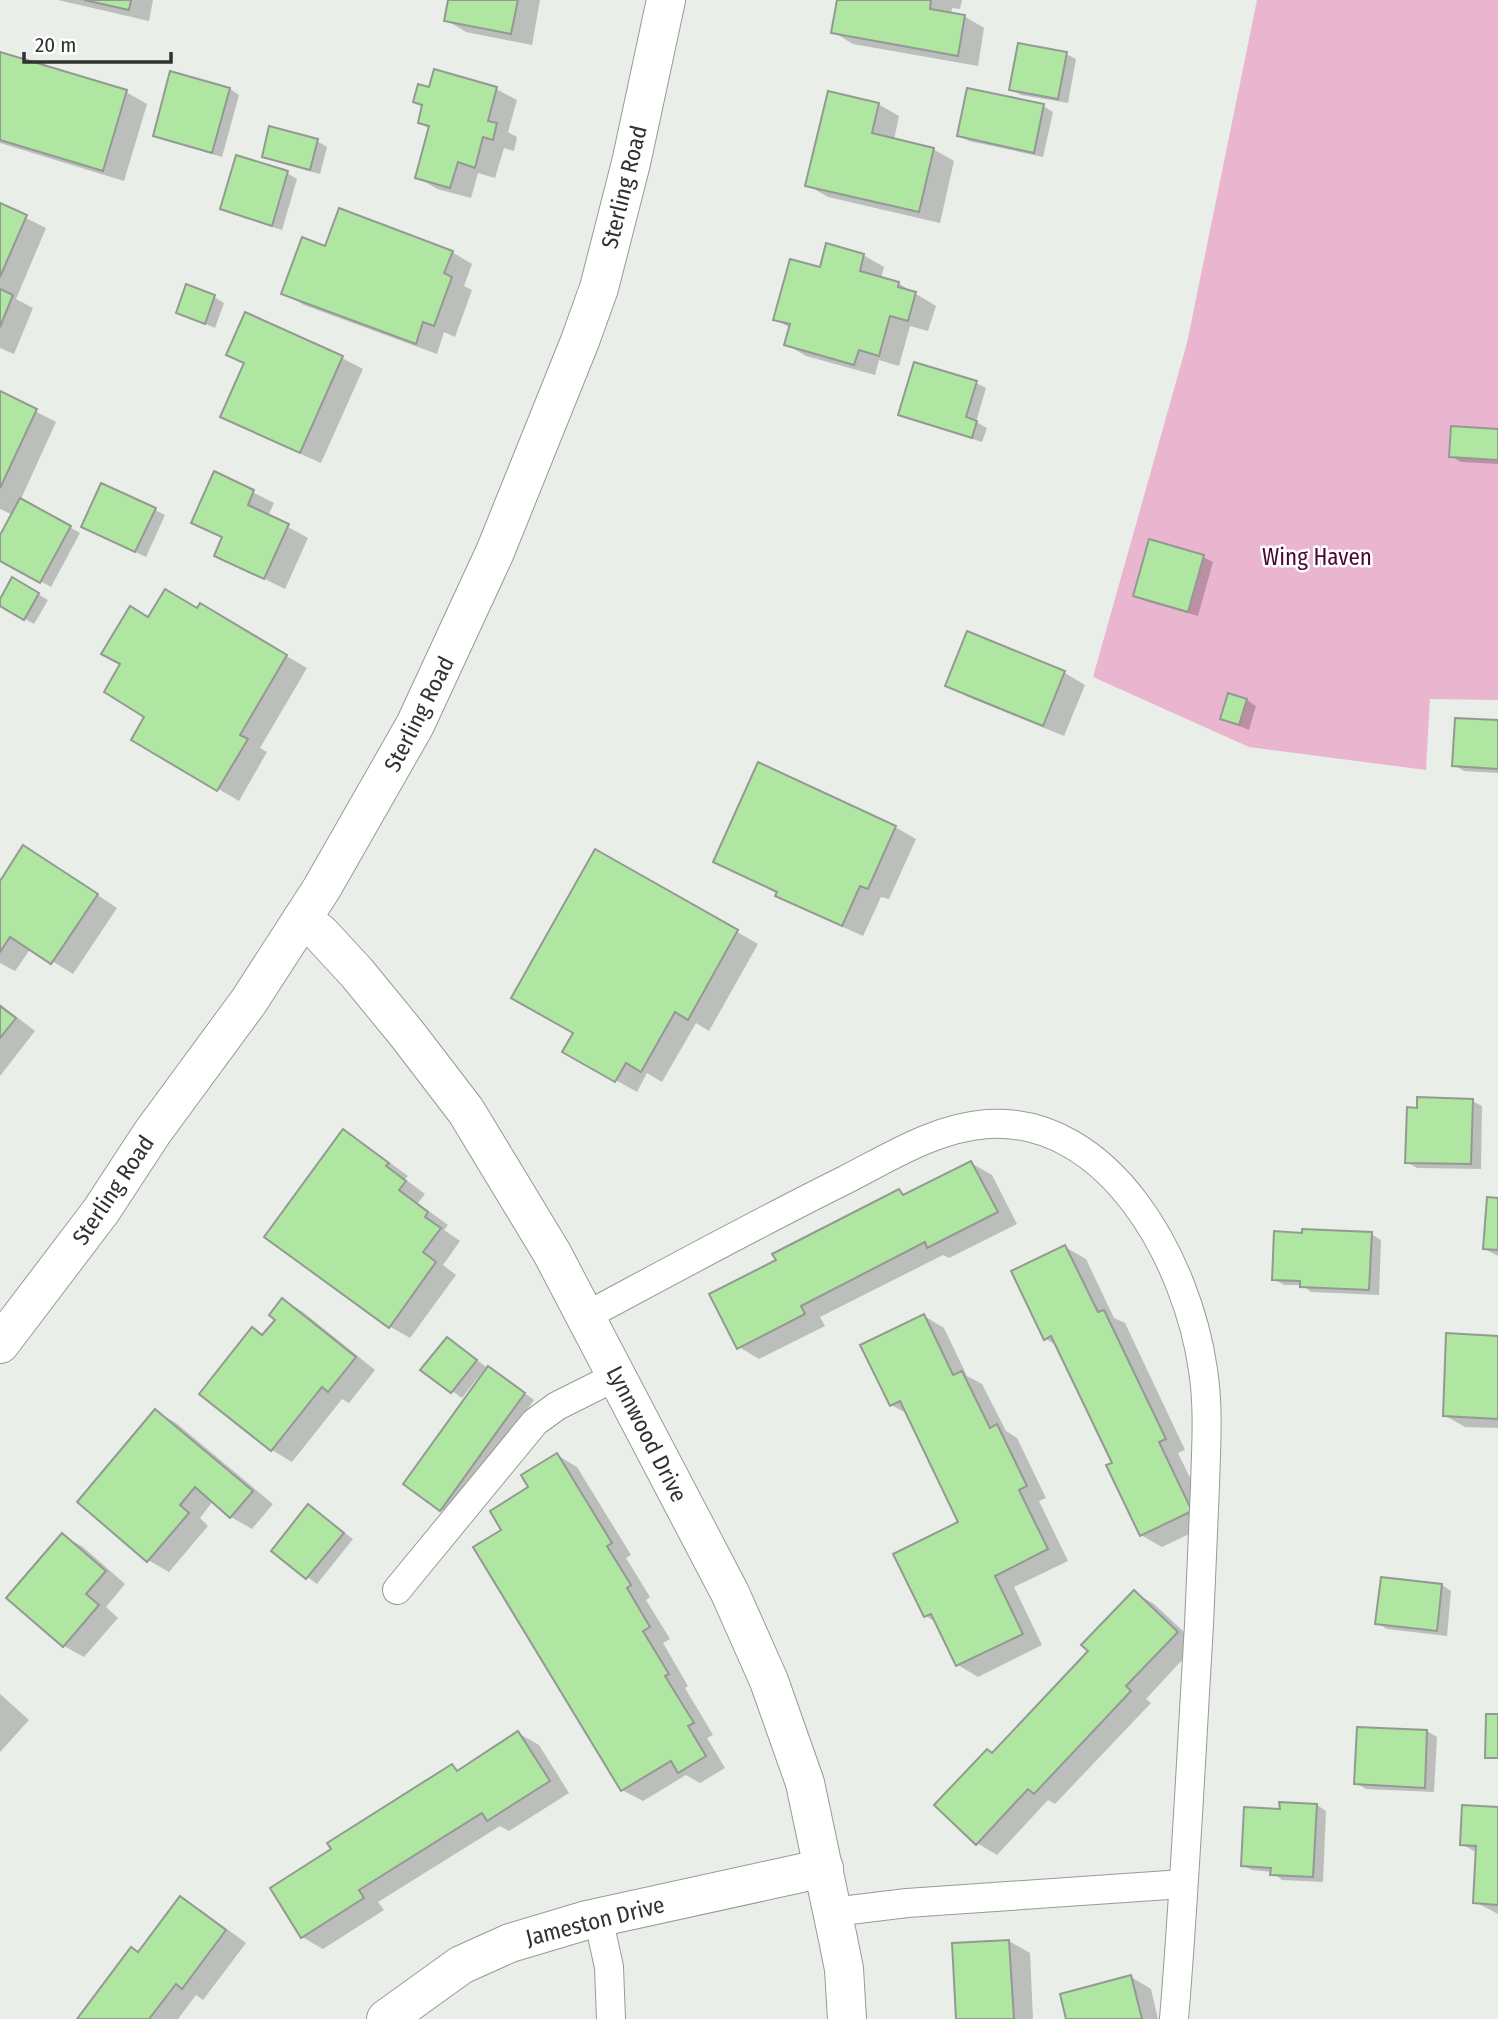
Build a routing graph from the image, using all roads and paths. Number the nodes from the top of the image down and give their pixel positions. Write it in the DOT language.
graph roads {
  1 [pos="666,0"];
  2 [pos="302,919"];
  3 [pos="586,1316"];
  4 [pos="0,1344"];
  5 [pos="617,1376"];
  6 [pos="397,1590"];
  7 [pos="824,1868"];
  8 [pos="1183,1884"];
  9 [pos="833,1912"];
  10 [pos="598,1917"];
  11 [pos="386,2019"];
  12 [pos="611,2019"];
  13 [pos="847,2019"];
  14 [pos="1174,2019"];
  1 -- 2 [label="street, Sterling Road"];
  2 -- 3 [label="street, Lynnwood Drive"];
  2 -- 4 [label="street, Sterling Road"];
  3 -- 5 [label="street, Lynnwood Drive"];
  3 -- 8 [label="lane"];
  5 -- 6 [label="lane"];
  5 -- 7 [label="street, Lynnwood Drive"];
  7 -- 9 [label="street, Lynnwood Drive"];
  7 -- 10 [label="street, Jameston Drive"];
  8 -- 9 [label="lane"];
  8 -- 14 [label="lane"];
  9 -- 13 [label="street, Lynnwood Drive"];
  10 -- 11 [label="street, Jameston Drive"];
  10 -- 12 [label="lane"];
}
